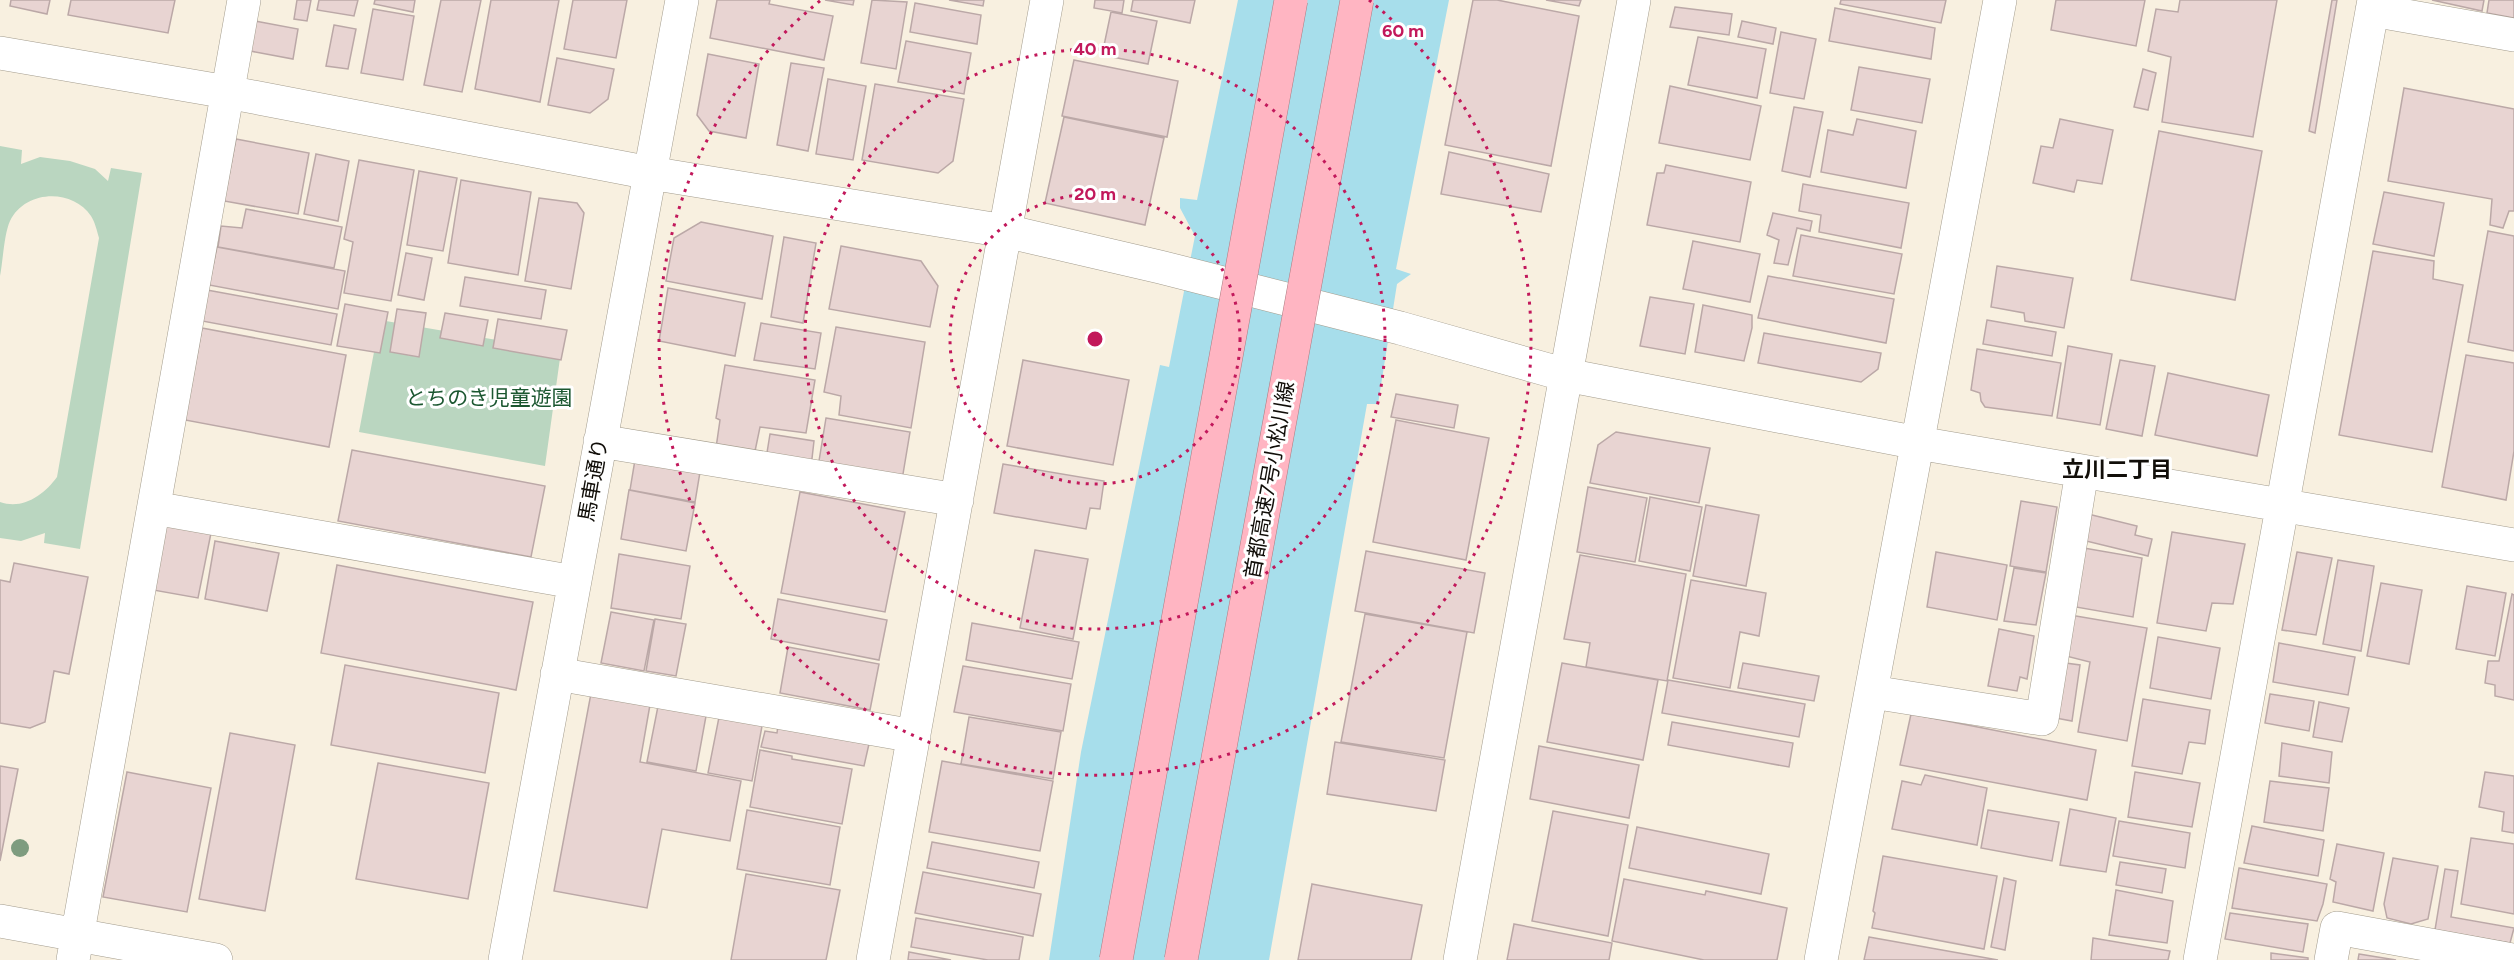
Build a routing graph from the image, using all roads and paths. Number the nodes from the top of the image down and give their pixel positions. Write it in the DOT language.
graph roads {
  1 [pos="244,0"];
  2 [pos="682,0"];
  3 [pos="1047,0"];
  4 [pos="1292,0"];
  5 [pos="1357,0"];
  6 [pos="1634,0"];
  7 [pos="2000,0"];
  8 [pos="2373,5"];
  9 [pos="2514,35"];
  10 [pos="0,53"];
  11 [pos="227,92"];
  12 [pos="650,172"];
  13 [pos="1005,231"];
  14 [pos="1566,375"];
  15 [pos="600,441"];
  16 [pos="1918,443"];
  17 [pos="2082,471"];
  18 [pos="957,500"];
  19 [pos="2281,507"];
  20 [pos="154,508"];
  21 [pos="2514,545"];
  22 [pos="574,582"];
  23 [pos="557,674"];
  24 [pos="1872,692"];
  25 [pos="914,736"];
  26 [pos="0,921"];
  27 [pos="76,948"];
  28 [pos="216,960"];
  29 [pos="505,960"];
  30 [pos="873,960"];
  31 [pos="1116,960"];
  32 [pos="1181,960"];
  33 [pos="1460,960"];
  34 [pos="1821,960"];
  35 [pos="2199,960"];
  36 [pos="2331,960"];
  37 [pos="2513,960"];
  1 -- 11 [label="street"];
  2 -- 12 [label="street, 馬車通り"];
  3 -- 13 [label="street"];
  4 -- 31 [label="highway, bridge"];
  5 -- 32 [label="highway, 首都高速7号小松川線, bridge"];
  6 -- 14 [label="street"];
  7 -- 16 [label="street"];
  8 -- 9 [label="street"];
  8 -- 19 [label="street"];
  10 -- 11 [label="street"];
  11 -- 12 [label="street"];
  11 -- 20 [label="street"];
  12 -- 13 [label="street"];
  12 -- 15 [label="street, 馬車通り"];
  13 -- 14 [label="street, bridge"];
  13 -- 18 [label="street"];
  14 -- 16 [label="street"];
  14 -- 33 [label="street"];
  15 -- 18 [label="street"];
  15 -- 22 [label="street, 馬車通り"];
  16 -- 17 [label="street"];
  16 -- 24 [label="street"];
  17 -- 19 [label="street"];
  17 -- 24 [label="street"];
  18 -- 25 [label="street"];
  19 -- 21 [label="street"];
  19 -- 35 [label="street"];
  20 -- 22 [label="street"];
  20 -- 27 [label="street"];
  22 -- 23 [label="street, 馬車通り"];
  23 -- 25 [label="street"];
  23 -- 29 [label="street, 馬車通り"];
  24 -- 34 [label="street"];
  25 -- 30 [label="street"];
  26 -- 27 [label="street"];
  27 -- 28 [label="street"];
  36 -- 37 [label="street"];
}
